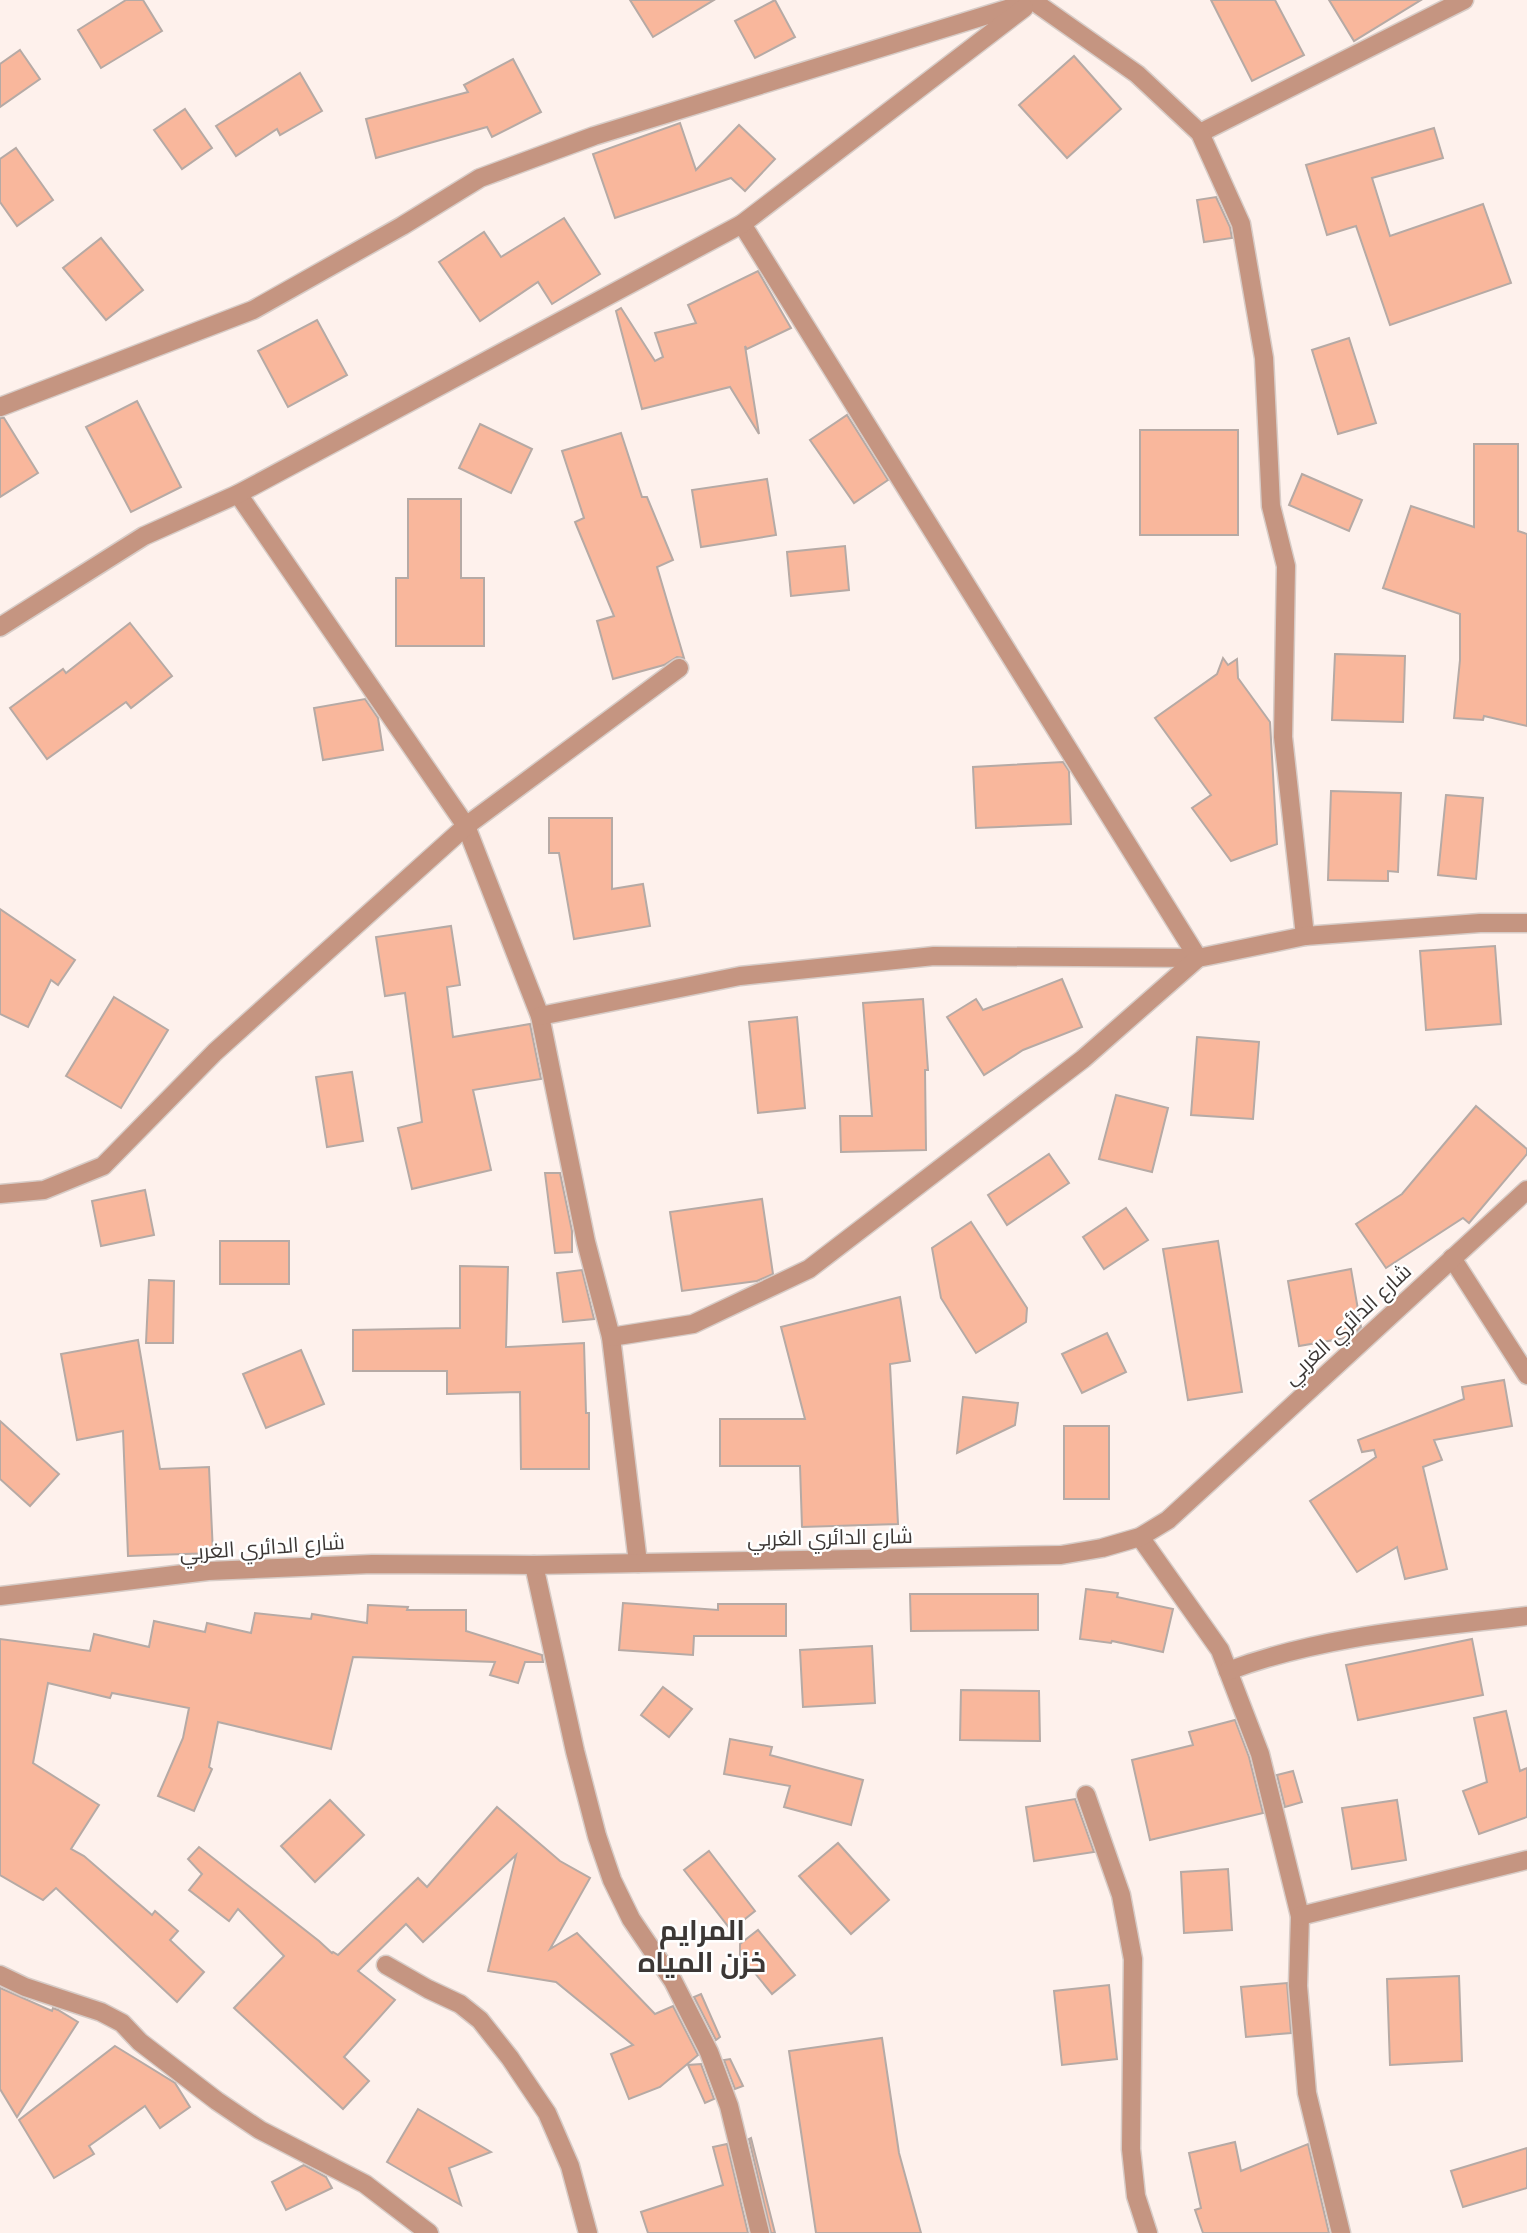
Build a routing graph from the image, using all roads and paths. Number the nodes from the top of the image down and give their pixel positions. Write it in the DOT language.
graph roads {
  1 [pos="1464,0"];
  2 [pos="1034,1"];
  3 [pos="1200,133"];
  4 [pos="742,224"];
  5 [pos="0,407"];
  6 [pos="238,494"];
  7 [pos="0,627"];
  8 [pos="679,668"];
  9 [pos="466,826"];
  10 [pos="1527,923"];
  11 [pos="1305,936"];
  12 [pos="1198,958"];
  13 [pos="540,1016"];
  14 [pos="1527,1190"];
  15 [pos="0,1194"];
  16 [pos="1452,1258"];
  17 [pos="611,1337"];
  18 [pos="1527,1375"];
  19 [pos="1140,1537"];
  20 [pos="638,1563"];
  21 [pos="534,1565"];
  22 [pos="0,1596"];
  23 [pos="1527,1616"];
  24 [pos="1228,1671"];
  25 [pos="1086,1795"];
  26 [pos="1527,1860"];
  27 [pos="1300,1916"];
  28 [pos="386,1965"];
  29 [pos="0,1975"];
  30 [pos="429,2233"];
  31 [pos="588,2233"];
  32 [pos="760,2233"];
  33 [pos="1148,2233"];
  34 [pos="1341,2233"];
  1 -- 3 [label="street"];
  2 -- 3 [label="street"];
  2 -- 4 [label="street"];
  2 -- 5 [label="street"];
  3 -- 11 [label="street"];
  4 -- 6 [label="street"];
  4 -- 12 [label="street"];
  6 -- 7 [label="street"];
  6 -- 9 [label="street"];
  8 -- 9 [label="street"];
  9 -- 13 [label="street"];
  9 -- 15 [label="street"];
  10 -- 11 [label="street"];
  11 -- 12 [label="street"];
  12 -- 13 [label="street"];
  12 -- 17 [label="street"];
  13 -- 17 [label="street"];
  14 -- 16 [label="street, شارع الدائري الغربي"];
  16 -- 18 [label="street"];
  16 -- 19 [label="street, شارع الدائري الغربي"];
  17 -- 20 [label="street"];
  19 -- 20 [label="street, شارع الدائري الغربي"];
  19 -- 24 [label="street"];
  20 -- 21 [label="street, شارع الدائري الغربي"];
  21 -- 22 [label="street, شارع الدائري الغربي"];
  21 -- 32 [label="street"];
  23 -- 24 [label="street"];
  24 -- 27 [label="street"];
  25 -- 33 [label="street"];
  26 -- 27 [label="street"];
  27 -- 34 [label="street"];
  28 -- 31 [label="street"];
  29 -- 30 [label="street"];
}
